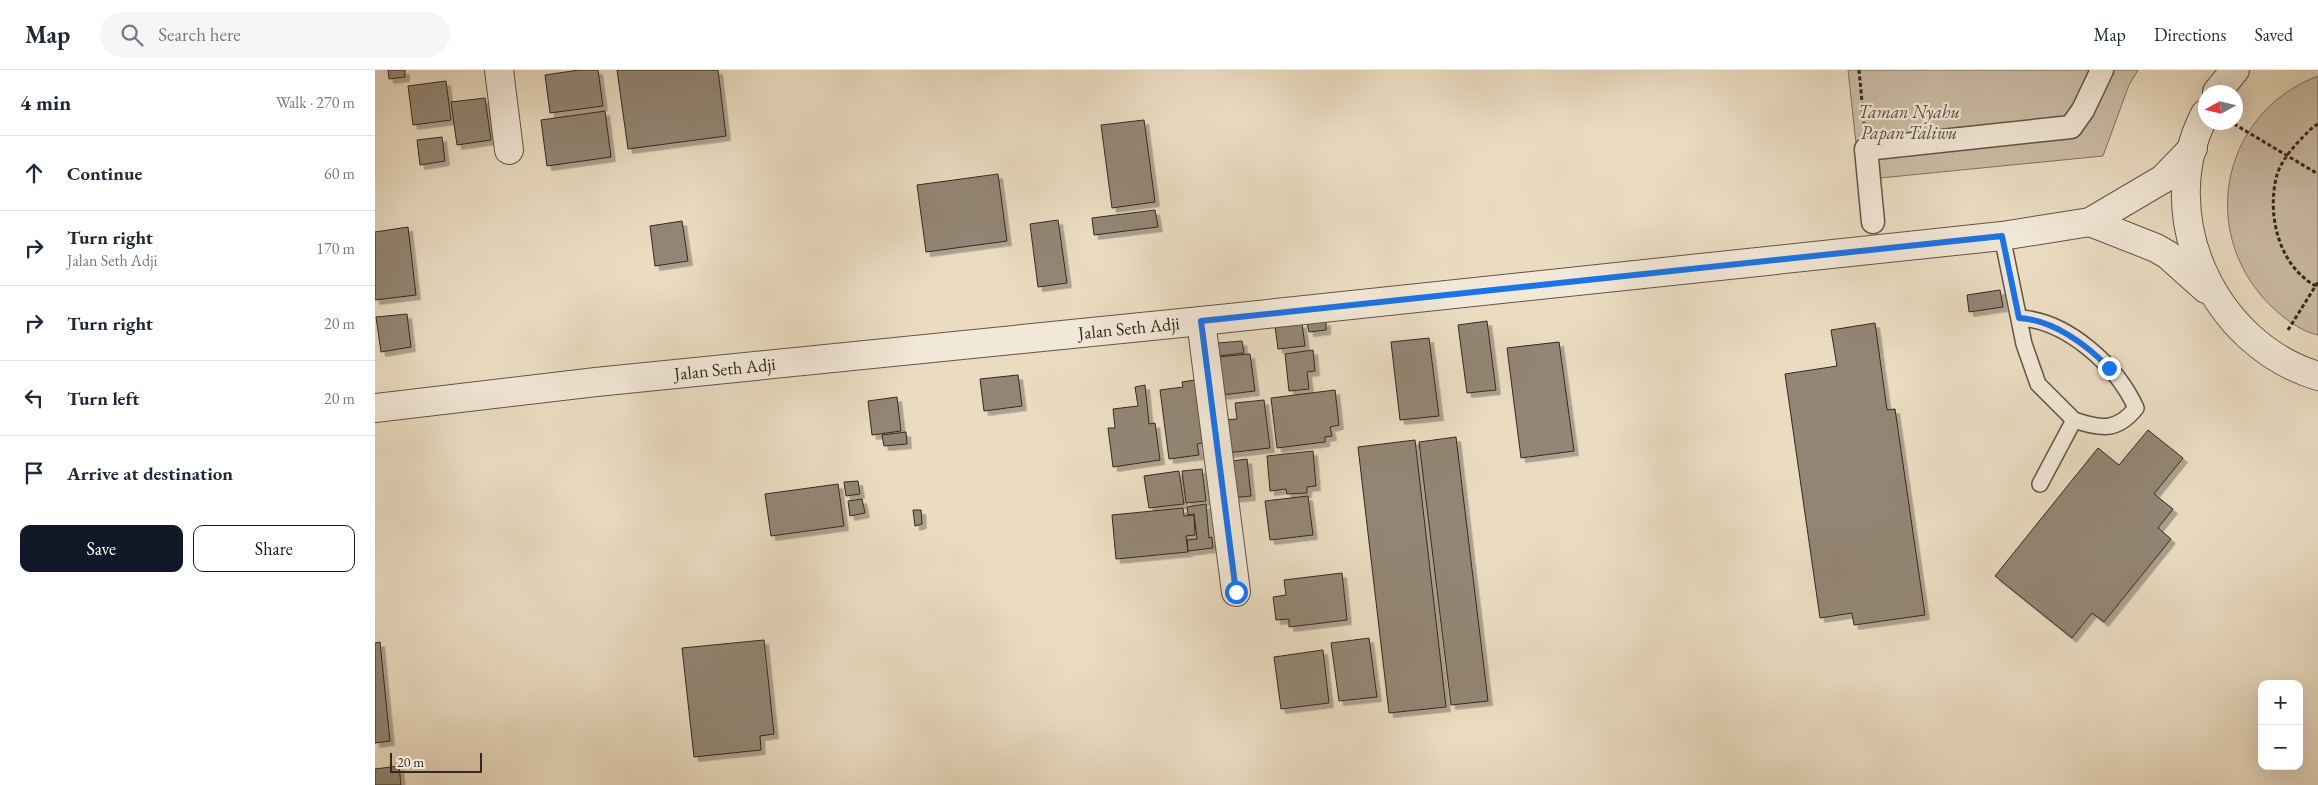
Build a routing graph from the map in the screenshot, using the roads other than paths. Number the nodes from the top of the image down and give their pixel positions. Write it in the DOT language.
graph roads {
  1 [pos="499,70"];
  2 [pos="2102,70"];
  3 [pos="2235,70"];
  4 [pos="2223,85"];
  5 [pos="2199,130"];
  6 [pos="2193,148"];
  7 [pos="509,150"];
  8 [pos="1873,222"];
  9 [pos="2090,222"];
  10 [pos="2002,236"];
  11 [pos="2215,296"];
  12 [pos="2019,318"];
  13 [pos="1201,321"];
  14 [pos="2318,376"];
  15 [pos="375,408"];
  16 [pos="2074,420"];
  17 [pos="2040,484"];
  18 [pos="1236,592"];
  1 -- 7 [label="street"];
  2 -- 8 [label="street"];
  3 -- 4 [label="street"];
  5 -- 6 [label="street"];
  6 -- 9 [label="street"];
  6 -- 11 [label="street"];
  9 -- 10 [label="street, Jalan Seth Adji"];
  9 -- 11 [label="street"];
  10 -- 12 [label="lane"];
  10 -- 13 [label="street, Jalan Seth Adji"];
  11 -- 14 [label="street"];
  12 -- 16 [label="lane"];
  12 -- 16 [label="lane"];
  13 -- 15 [label="street, Jalan Seth Adji"];
  13 -- 18 [label="street"];
  16 -- 17 [label="lane"];
}
